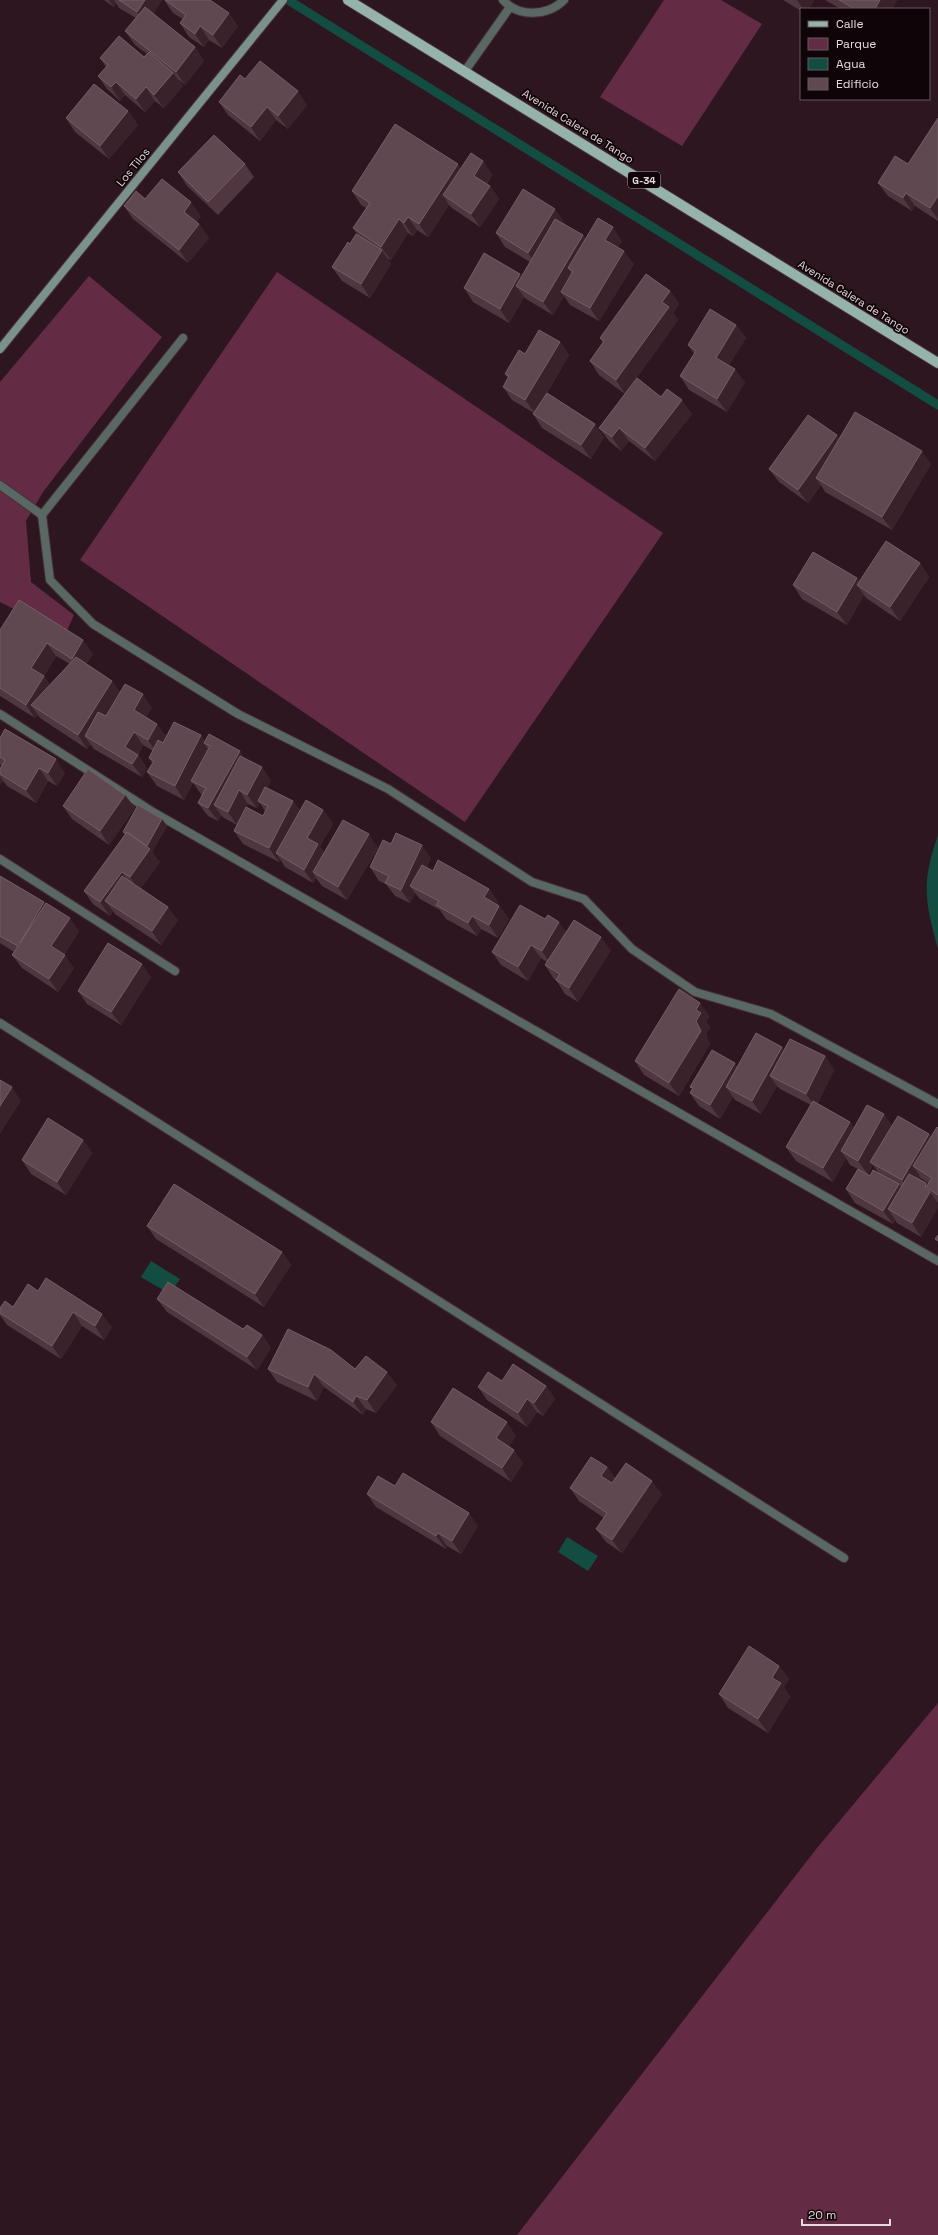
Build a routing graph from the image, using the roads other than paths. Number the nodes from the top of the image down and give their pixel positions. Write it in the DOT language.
graph roads {
  1 [pos="283,0"];
  2 [pos="348,0"];
  3 [pos="503,0"];
  4 [pos="564,0"];
  5 [pos="510,7"];
  6 [pos="465,71"];
  7 [pos="184,338"];
  8 [pos="0,349"];
  9 [pos="938,363"];
  10 [pos="0,485"];
  11 [pos="42,515"];
  12 [pos="0,714"];
  13 [pos="0,859"];
  14 [pos="175,971"];
  15 [pos="0,1023"];
  16 [pos="938,1104"];
  17 [pos="938,1261"];
  18 [pos="844,1558"];
  1 -- 8 [label="street, Los Tilos"];
  2 -- 6 [label="main road, Avenida Calera de Tango / G-34"];
  3 -- 5 [label="street"];
  4 -- 5 [label="street"];
  5 -- 6 [label="street"];
  6 -- 9 [label="main road, Avenida Calera de Tango / G-34"];
  7 -- 11 [label="street"];
  10 -- 11 [label="street"];
  11 -- 16 [label="street"];
  12 -- 17 [label="street"];
  13 -- 14 [label="street"];
  15 -- 18 [label="street"];
}
